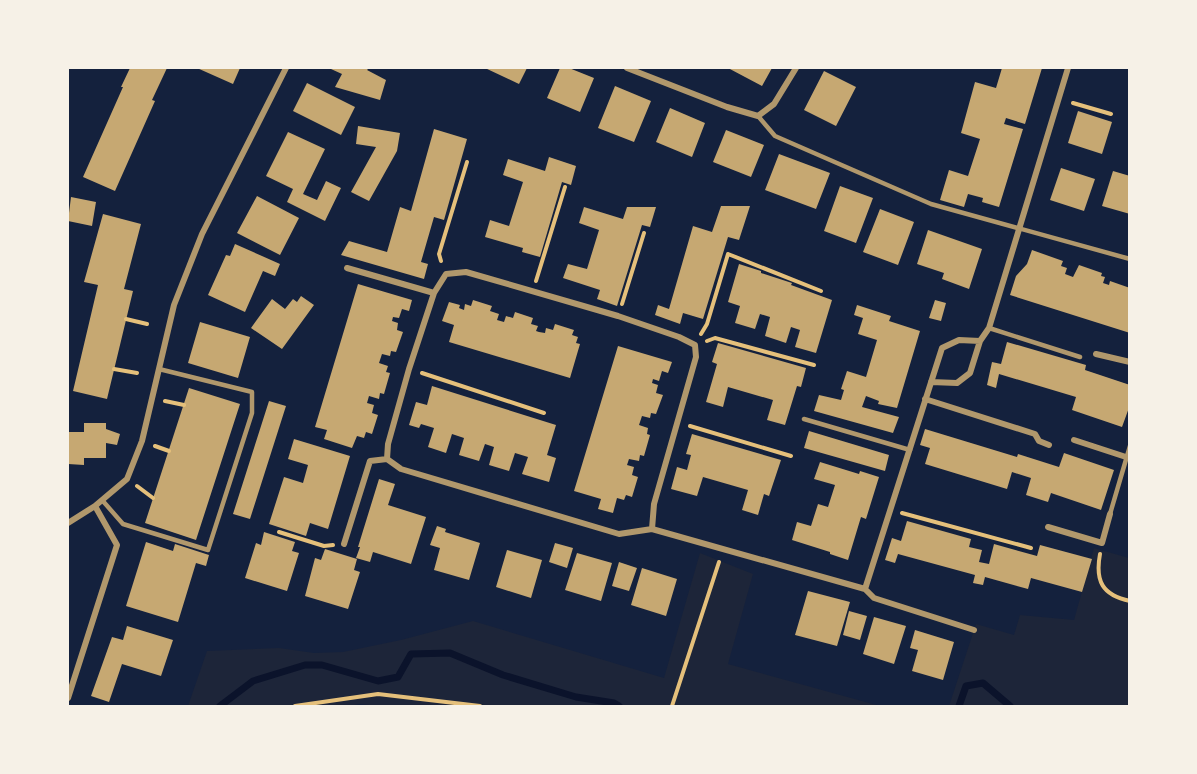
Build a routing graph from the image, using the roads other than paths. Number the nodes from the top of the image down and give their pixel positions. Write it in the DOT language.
graph roads {
  1 [pos="285,68"];
  2 [pos="627,68"];
  3 [pos="796,68"];
  4 [pos="1068,68"];
  5 [pos="758,116"];
  6 [pos="1020,229"];
  7 [pos="1130,260"];
  8 [pos="347,268"];
  9 [pos="434,293"];
  10 [pos="989,328"];
  11 [pos="980,341"];
  12 [pos="1096,354"];
  13 [pos="1080,357"];
  14 [pos="1130,362"];
  15 [pos="159,369"];
  16 [pos="931,382"];
  17 [pos="926,399"];
  18 [pos="804,419"];
  19 [pos="1074,440"];
  20 [pos="1049,445"];
  21 [pos="1130,446"];
  22 [pos="910,450"];
  23 [pos="1126,457"];
  24 [pos="387,459"];
  25 [pos="102,500"];
  26 [pos="95,506"];
  27 [pos="1110,514"];
  28 [pos="68,523"];
  29 [pos="1048,527"];
  30 [pos="652,529"];
  31 [pos="344,544"];
  32 [pos="866,589"];
  33 [pos="974,630"];
  34 [pos="68,698"];
  35 [pos="71,706"];
  1 -- 15 [label="street"];
  2 -- 5 [label="street"];
  3 -- 5 [label="street"];
  4 -- 6 [label="street"];
  5 -- 6 [label="lane"];
  6 -- 7 [label="lane"];
  6 -- 10 [label="street"];
  8 -- 9 [label="street"];
  9 -- 24 [label="street"];
  9 -- 30 [label="street"];
  10 -- 11 [label="street"];
  10 -- 13 [label="lane"];
  11 -- 16 [label="street"];
  11 -- 16 [label="street"];
  12 -- 14 [label="street"];
  15 -- 25 [label="street"];
  15 -- 25 [label="lane"];
  16 -- 17 [label="street"];
  17 -- 20 [label="street"];
  17 -- 22 [label="street"];
  18 -- 22 [label="lane"];
  19 -- 23 [label="street"];
  21 -- 23 [label="lane"];
  22 -- 32 [label="street"];
  23 -- 27 [label="lane"];
  24 -- 30 [label="street"];
  24 -- 31 [label="street"];
  25 -- 26 [label="street"];
  26 -- 28 [label="street"];
  26 -- 34 [label="street"];
  27 -- 29 [label="street"];
  30 -- 32 [label="street"];
  32 -- 33 [label="street"];
  34 -- 35 [label="street"];
}
